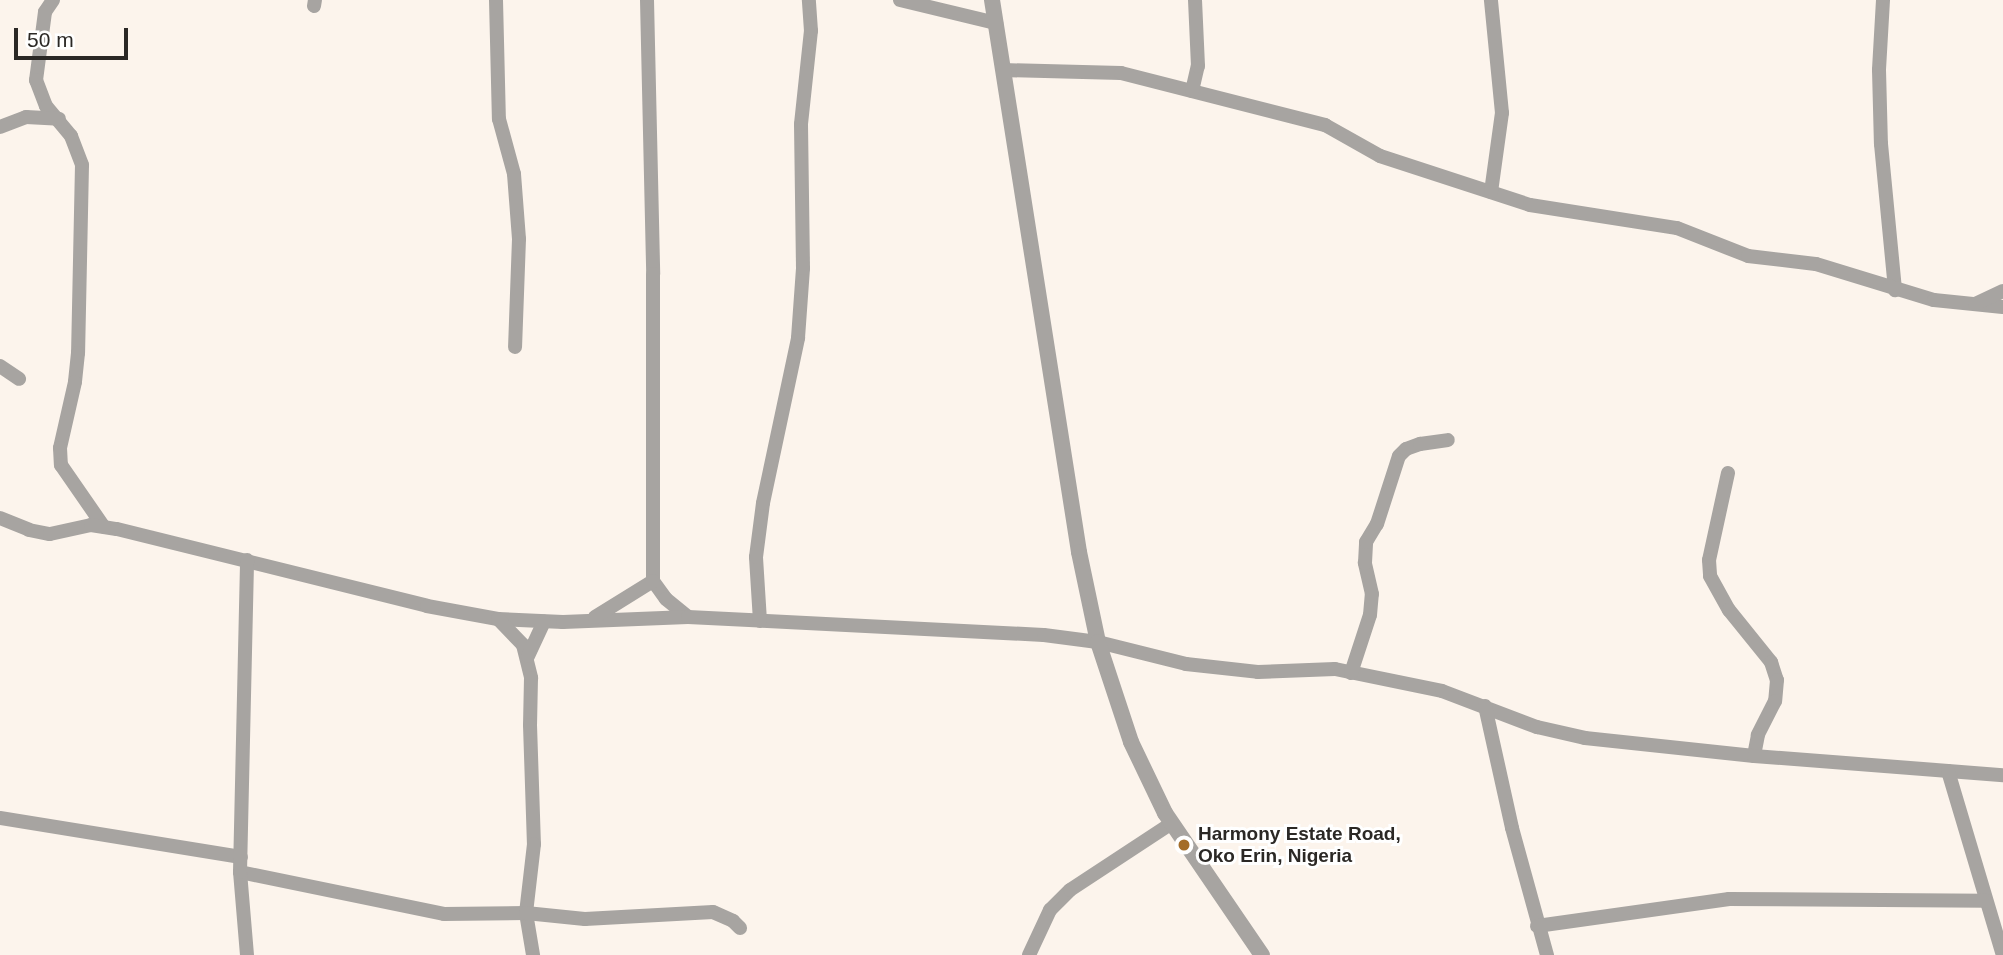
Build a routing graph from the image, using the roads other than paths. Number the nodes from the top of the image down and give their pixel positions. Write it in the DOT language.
graph roads {
  1 [pos="53,0"];
  2 [pos="496,0"];
  3 [pos="647,0"];
  4 [pos="809,0"];
  5 [pos="900,0"];
  6 [pos="992,0"];
  7 [pos="1195,0"];
  8 [pos="1491,0"];
  9 [pos="1883,0"];
  10 [pos="996,23"];
  11 [pos="1003,70"];
  12 [pos="1192,91"];
  13 [pos="59,119"];
  14 [pos="0,127"];
  15 [pos="1490,192"];
  16 [pos="1895,289"];
  17 [pos="2003,291"];
  18 [pos="1974,305"];
  19 [pos="2003,307"];
  20 [pos="515,347"];
  21 [pos="0,366"];
  22 [pos="19,379"];
  23 [pos="1448,440"];
  24 [pos="1728,473"];
  25 [pos="0,518"];
  26 [pos="104,527"];
  27 [pos="247,560"];
  28 [pos="653,581"];
  29 [pos="688,617"];
  30 [pos="498,619"];
  31 [pos="592,619"];
  32 [pos="544,621"];
  33 [pos="760,621"];
  34 [pos="1098,642"];
  35 [pos="528,656"];
  36 [pos="1351,673"];
  37 [pos="1485,706"];
  38 [pos="1754,756"];
  39 [pos="1948,771"];
  40 [pos="2003,775"];
  41 [pos="0,818"];
  42 [pos="1172,823"];
  43 [pos="241,857"];
  44 [pos="240,872"];
  45 [pos="1986,901"];
  46 [pos="526,913"];
  47 [pos="1537,926"];
  48 [pos="740,928"];
  49 [pos="247,955"];
  50 [pos="533,955"];
  51 [pos="1029,955"];
  52 [pos="1262,955"];
  53 [pos="1547,955"];
  54 [pos="2003,955"];
  1 -- 13 [label="street"];
  2 -- 20 [label="street"];
  3 -- 28 [label="street"];
  4 -- 33 [label="street"];
  5 -- 10 [label="street"];
  6 -- 10 [label="street"];
  7 -- 12 [label="street"];
  8 -- 15 [label="street"];
  9 -- 16 [label="street"];
  10 -- 11 [label="street"];
  11 -- 12 [label="street"];
  11 -- 34 [label="street"];
  12 -- 15 [label="street"];
  13 -- 14 [label="street"];
  13 -- 26 [label="street"];
  15 -- 16 [label="street"];
  16 -- 18 [label="street"];
  17 -- 18 [label="street"];
  18 -- 19 [label="street"];
  21 -- 22 [label="street"];
  23 -- 36 [label="street"];
  24 -- 38 [label="street"];
  25 -- 26 [label="street"];
  26 -- 27 [label="street"];
  27 -- 30 [label="street"];
  27 -- 43 [label="street"];
  28 -- 29 [label="street"];
  28 -- 31 [label="street"];
  29 -- 31 [label="street"];
  29 -- 33 [label="street"];
  30 -- 32 [label="street"];
  30 -- 35 [label="street"];
  31 -- 32 [label="street"];
  32 -- 35 [label="street"];
  33 -- 34 [label="street"];
  34 -- 36 [label="street"];
  34 -- 42 [label="street"];
  35 -- 46 [label="street"];
  36 -- 37 [label="street"];
  37 -- 38 [label="street"];
  37 -- 47 [label="street"];
  38 -- 39 [label="street"];
  39 -- 40 [label="street"];
  39 -- 45 [label="street"];
  41 -- 43 [label="street"];
  42 -- 51 [label="street"];
  42 -- 52 [label="street"];
  43 -- 44 [label="street"];
  44 -- 46 [label="street"];
  44 -- 49 [label="street"];
  45 -- 47 [label="street"];
  45 -- 54 [label="street"];
  46 -- 48 [label="street"];
  46 -- 50 [label="street"];
  47 -- 53 [label="street"];
}
